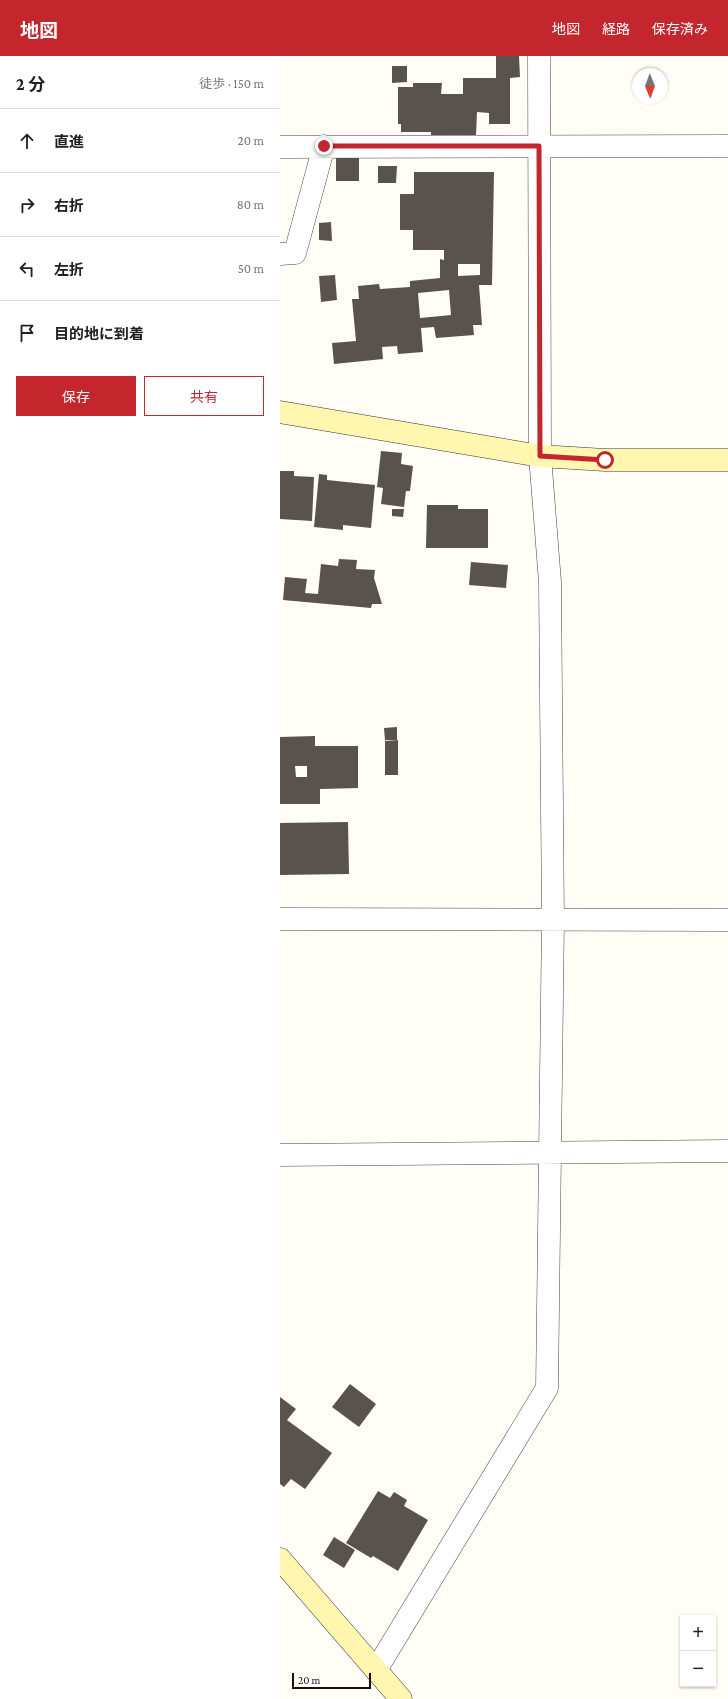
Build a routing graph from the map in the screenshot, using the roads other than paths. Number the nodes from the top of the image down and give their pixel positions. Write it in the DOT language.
graph roads {
  1 [pos="539,56"];
  2 [pos="324,146"];
  3 [pos="539,146"];
  4 [pos="728,146"];
  5 [pos="280,147"];
  6 [pos="280,254"];
  7 [pos="280,412"];
  8 [pos="540,456"];
  9 [pos="728,460"];
  10 [pos="280,919"];
  11 [pos="553,920"];
  12 [pos="728,920"];
  13 [pos="728,1151"];
  14 [pos="549,1152"];
  15 [pos="280,1155"];
  16 [pos="280,1559"];
  17 [pos="376,1670"];
  18 [pos="401,1699"];
  1 -- 3 [label="street"];
  2 -- 3 [label="street"];
  2 -- 5 [label="street"];
  2 -- 6 [label="street"];
  3 -- 4 [label="street"];
  3 -- 8 [label="street"];
  7 -- 8 [label="street"];
  8 -- 9 [label="street"];
  8 -- 11 [label="street"];
  10 -- 11 [label="street"];
  11 -- 12 [label="street"];
  11 -- 14 [label="street"];
  13 -- 14 [label="street"];
  14 -- 15 [label="street"];
  14 -- 17 [label="street"];
  16 -- 17 [label="street"];
  17 -- 18 [label="street"];
}
